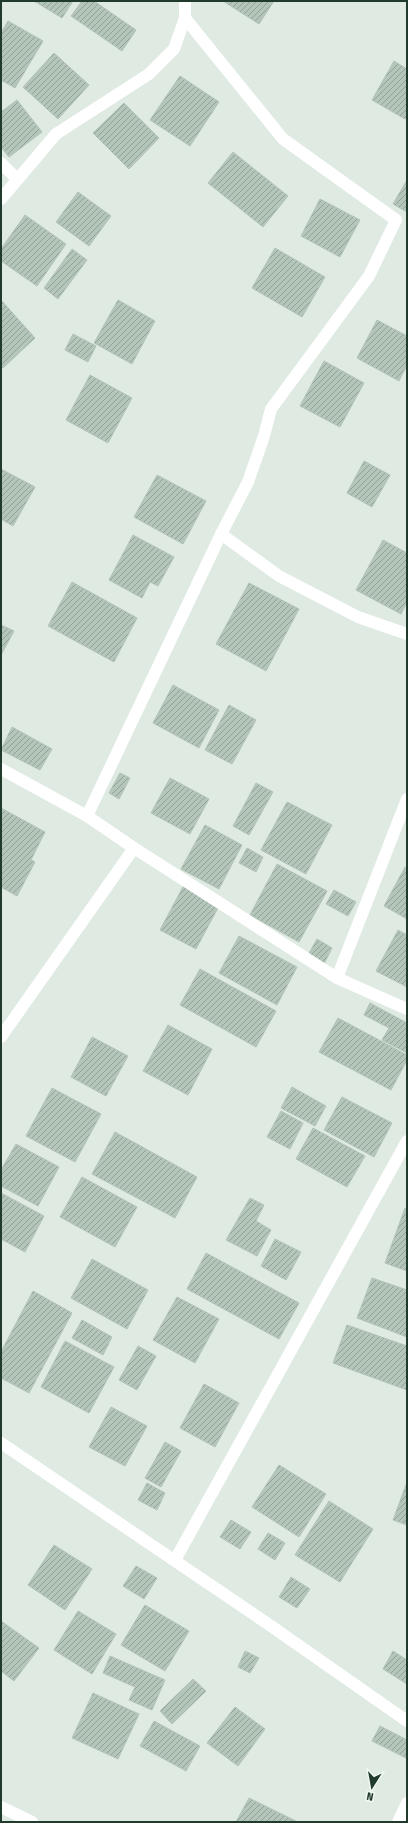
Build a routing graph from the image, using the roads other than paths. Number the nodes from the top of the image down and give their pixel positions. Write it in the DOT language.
graph roads {
  1 [pos="185,1"];
  2 [pos="185,18"];
  3 [pos="1,163"];
  4 [pos="17,179"];
  5 [pos="1,199"];
  6 [pos="221,534"];
  7 [pos="407,634"];
  8 [pos="1,769"];
  9 [pos="407,799"];
  10 [pos="87,816"];
  11 [pos="134,848"];
  12 [pos="337,978"];
  13 [pos="407,1009"];
  14 [pos="1,1037"];
  15 [pos="407,1142"];
  16 [pos="1,1443"];
  17 [pos="175,1560"];
  18 [pos="407,1721"];
  19 [pos="407,1802"];
  20 [pos="1,1807"];
  21 [pos="32,1822"];
  22 [pos="398,1822"];
  1 -- 2 [label="street"];
  2 -- 4 [label="street"];
  2 -- 6 [label="street"];
  3 -- 4 [label="street"];
  4 -- 5 [label="street"];
  6 -- 7 [label="street"];
  6 -- 10 [label="street"];
  8 -- 10 [label="street"];
  9 -- 12 [label="street"];
  10 -- 11 [label="street"];
  11 -- 12 [label="street"];
  11 -- 14 [label="street"];
  12 -- 13 [label="street"];
  15 -- 17 [label="street"];
  16 -- 17 [label="street"];
  17 -- 18 [label="street"];
  19 -- 22 [label="street"];
  20 -- 21 [label="street"];
}
